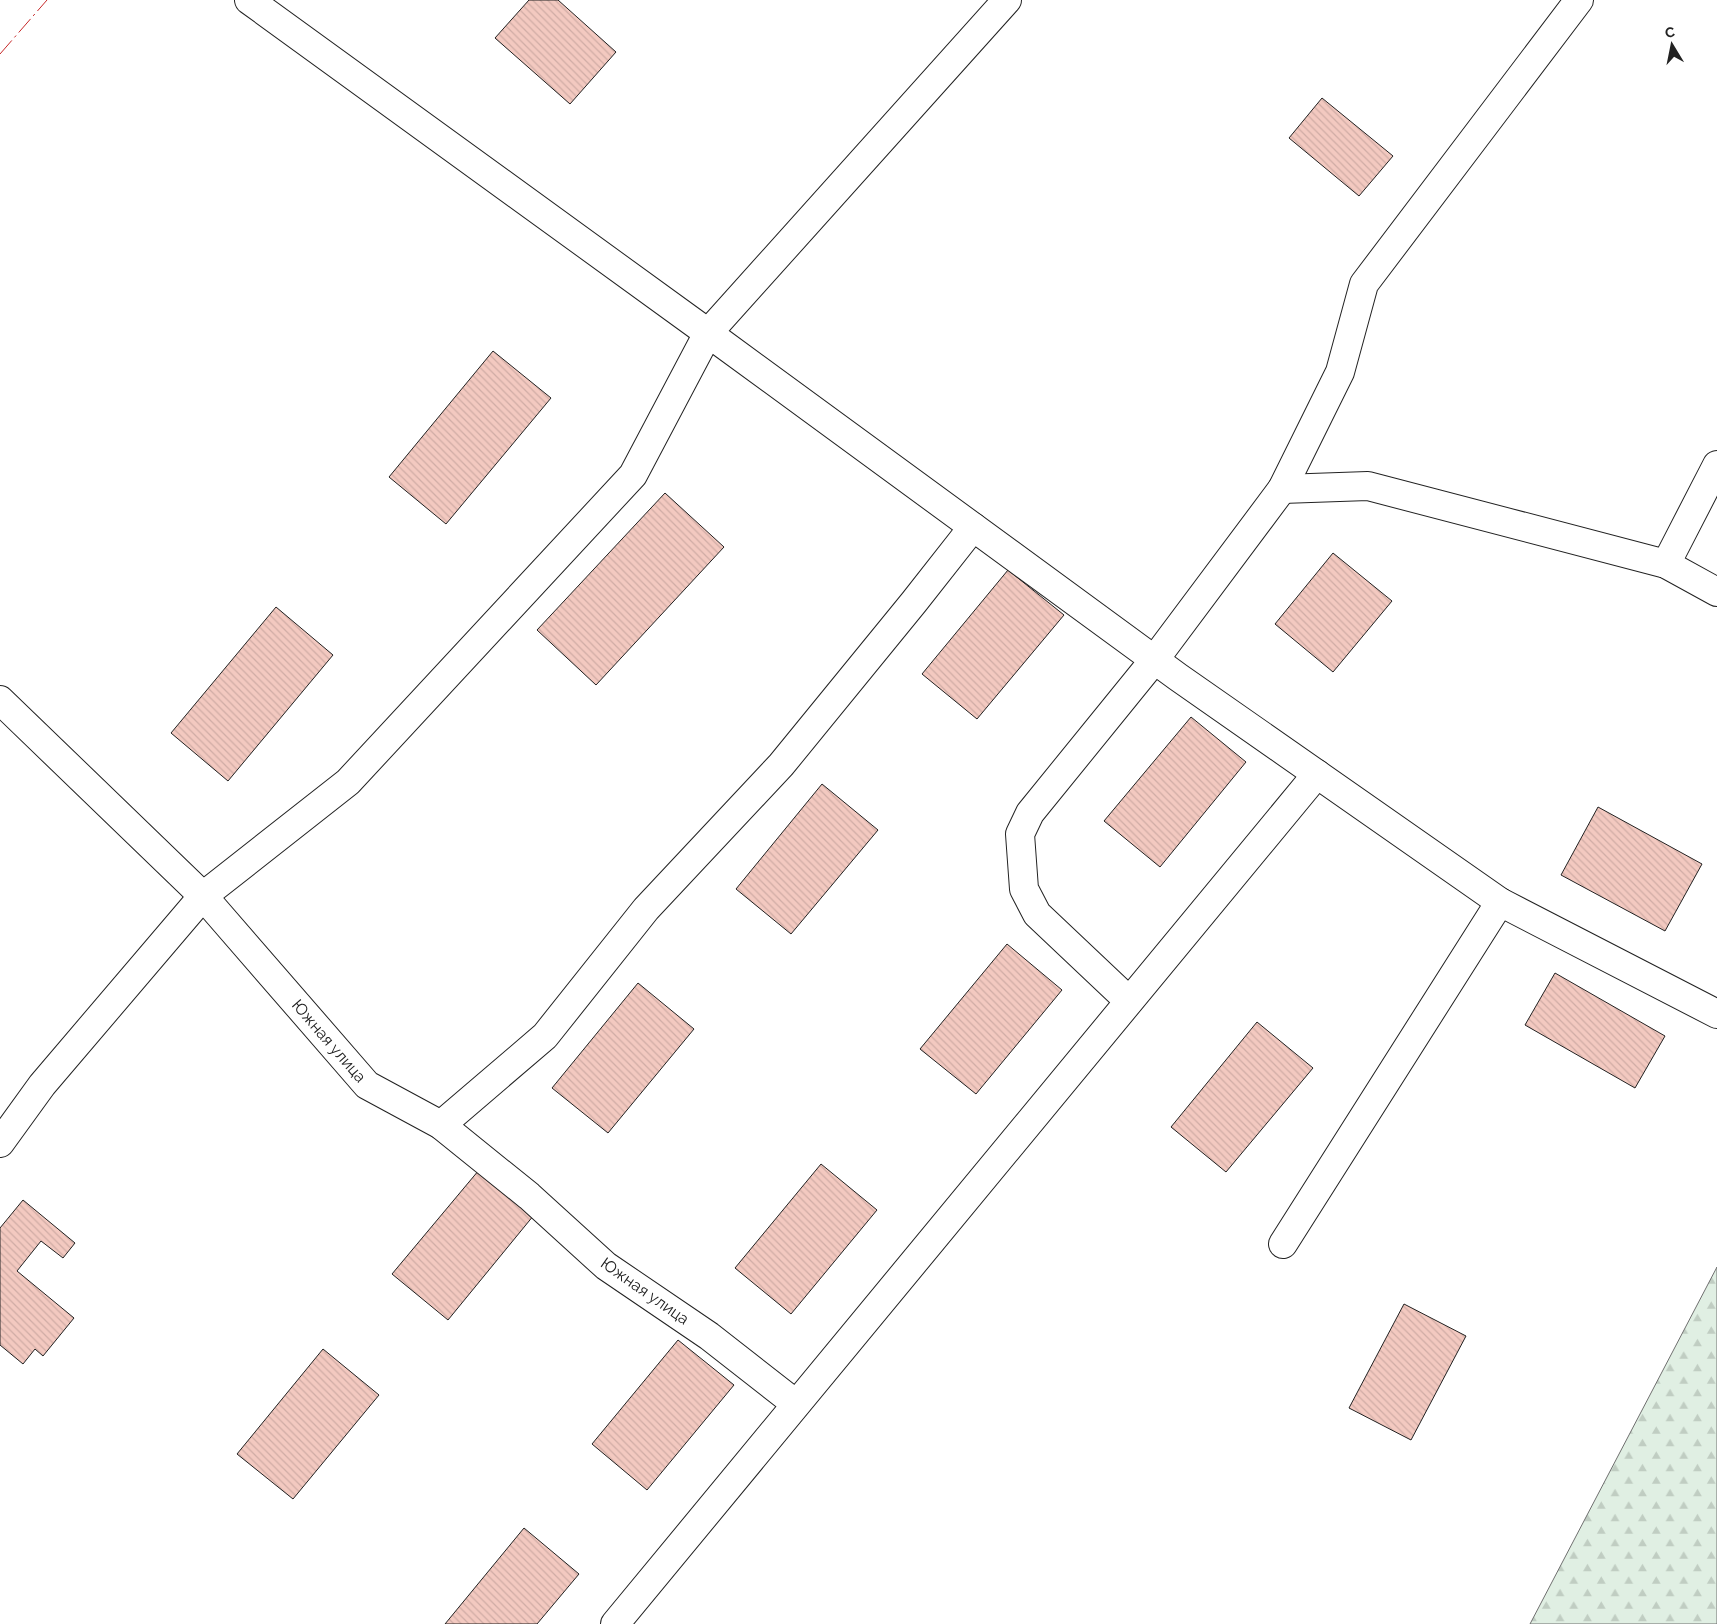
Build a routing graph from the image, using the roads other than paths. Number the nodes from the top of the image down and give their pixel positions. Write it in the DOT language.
graph roads {
  1 [pos="249,0"];
  2 [pos="1008,0"];
  3 [pos="1579,0"];
  4 [pos="708,333"];
  5 [pos="1717,466"];
  6 [pos="1282,489"];
  7 [pos="973,527"];
  8 [pos="1666,564"];
  9 [pos="1717,592"];
  10 [pos="1155,659"];
  11 [pos="0,700"];
  12 [pos="1317,774"];
  13 [pos="203,896"];
  14 [pos="1500,902"];
  15 [pos="1129,1001"];
  16 [pos="1717,1014"];
  17 [pos="441,1125"];
  18 [pos="0,1143"];
  19 [pos="1283,1244"];
  20 [pos="796,1404"];
  21 [pos="615,1624"];
  1 -- 4 [label="street"];
  2 -- 4 [label="street"];
  3 -- 6 [label="street"];
  4 -- 7 [label="street"];
  4 -- 13 [label="street"];
  5 -- 8 [label="street"];
  6 -- 8 [label="street"];
  6 -- 10 [label="street"];
  7 -- 10 [label="street"];
  7 -- 17 [label="street"];
  8 -- 9 [label="street"];
  10 -- 12 [label="street"];
  10 -- 15 [label="street"];
  11 -- 13 [label="street, Южная улица"];
  12 -- 14 [label="street"];
  12 -- 15 [label="street"];
  13 -- 17 [label="street, Южная улица"];
  13 -- 18 [label="street"];
  14 -- 16 [label="street"];
  14 -- 19 [label="street"];
  15 -- 20 [label="street"];
  17 -- 20 [label="street, Южная улица"];
  20 -- 21 [label="street"];
}
